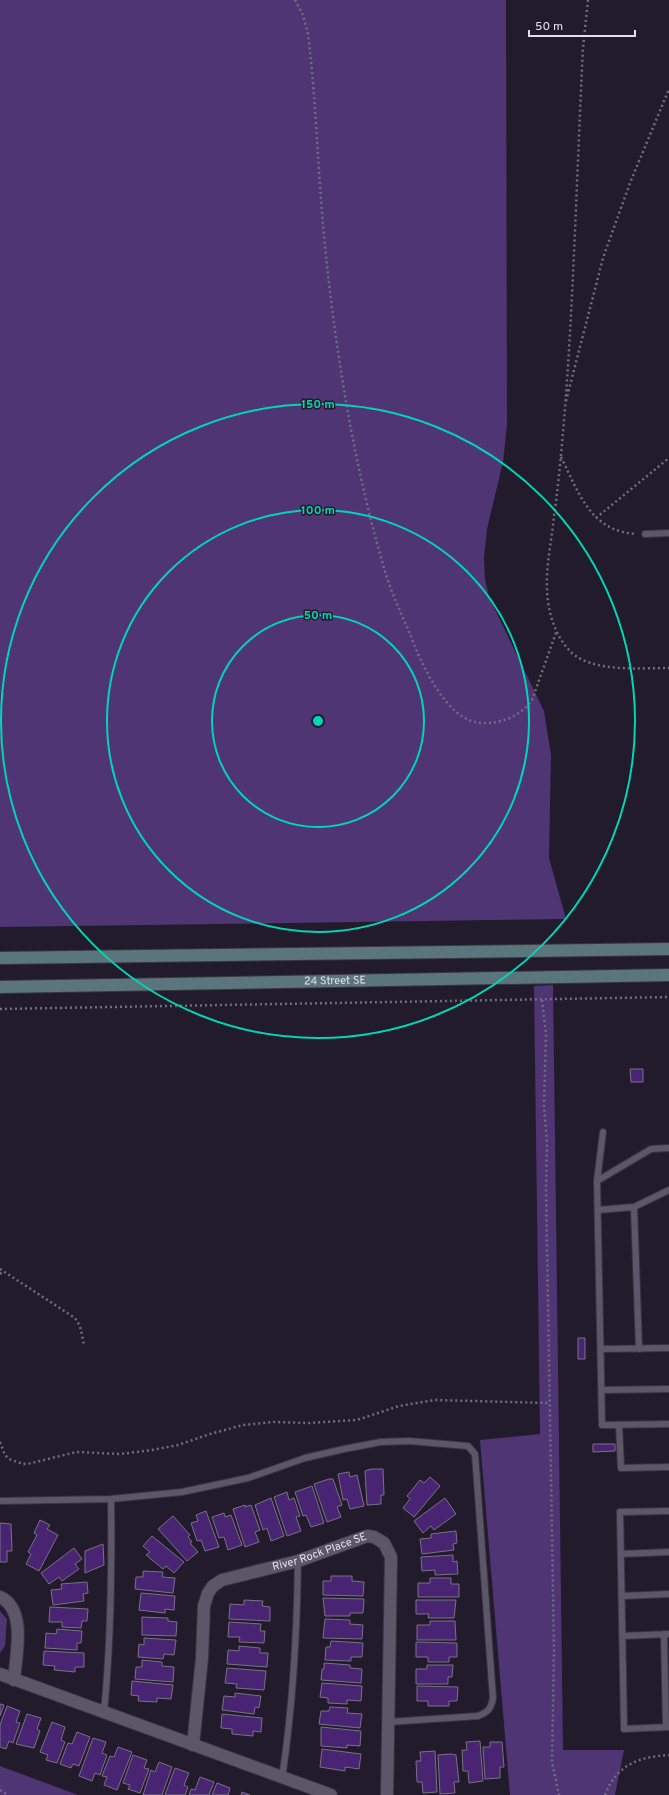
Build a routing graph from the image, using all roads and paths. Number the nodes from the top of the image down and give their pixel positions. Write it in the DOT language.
graph roads {
  1 [pos="294,0"];
  2 [pos="588,0"];
  3 [pos="669,89"];
  4 [pos="565,407"];
  5 [pos="561,457"];
  6 [pos="669,458"];
  7 [pos="596,518"];
  8 [pos="669,533"];
  9 [pos="645,534"];
  10 [pos="557,630"];
  11 [pos="669,668"];
  12 [pos="669,949"];
  13 [pos="0,958"];
  14 [pos="669,975"];
  15 [pos="0,987"];
  16 [pos="669,997"];
  17 [pos="542,1000"];
  18 [pos="0,1009"];
  19 [pos="602,1132"];
  20 [pos="669,1148"];
  21 [pos="597,1181"];
  22 [pos="669,1190"];
  23 [pos="634,1207"];
  24 [pos="598,1210"];
  25 [pos="1,1270"];
  26 [pos="0,1274"];
  27 [pos="84,1345"];
  28 [pos="669,1348"];
  29 [pos="601,1349"];
  30 [pos="639,1349"];
  31 [pos="669,1389"];
  32 [pos="602,1390"];
  33 [pos="549,1403"];
  34 [pos="669,1424"];
  35 [pos="619,1425"];
  36 [pos="0,1442"];
  37 [pos="669,1467"];
  38 [pos="111,1499"];
  39 [pos="0,1501"];
  40 [pos="669,1511"];
  41 [pos="669,1552"];
  42 [pos="621,1554"];
  43 [pos="298,1560"];
  44 [pos="669,1594"];
  45 [pos="622,1596"];
  46 [pos="0,1597"];
  47 [pos="667,1634"];
  48 [pos="622,1636"];
  49 [pos="0,1674"];
  50 [pos="14,1680"];
  51 [pos="104,1712"];
  52 [pos="388,1722"];
  53 [pos="667,1727"];
  54 [pos="193,1745"];
  55 [pos="669,1755"];
  56 [pos="282,1778"];
  57 [pos="0,1790"];
  58 [pos="8,1795"];
  59 [pos="331,1795"];
  60 [pos="387,1795"];
  61 [pos="559,1795"];
  62 [pos="605,1795"];
  1 -- 10 [label="path"];
  2 -- 4 [label="path"];
  3 -- 4 [label="path"];
  4 -- 5 [label="path"];
  5 -- 7 [label="path"];
  5 -- 10 [label="path"];
  6 -- 7 [label="path"];
  7 -- 9 [label="path"];
  8 -- 9 [label="lane"];
  10 -- 11 [label="path"];
  12 -- 13 [label="main road"];
  14 -- 15 [label="main road, 24 Street SE"];
  16 -- 17 [label="path"];
  17 -- 18 [label="path"];
  17 -- 33 [label="path"];
  19 -- 21 [label="lane"];
  20 -- 21 [label="lane"];
  21 -- 24 [label="lane"];
  22 -- 23 [label="lane"];
  23 -- 24 [label="lane"];
  23 -- 30 [label="lane"];
  24 -- 29 [label="lane"];
  25 -- 26 [label="path"];
  25 -- 27 [label="path"];
  28 -- 30 [label="lane"];
  29 -- 30 [label="lane"];
  29 -- 32 [label="lane"];
  31 -- 32 [label="lane"];
  32 -- 35 [label="lane"];
  33 -- 36 [label="path"];
  33 -- 61 [label="path"];
  34 -- 35 [label="lane"];
  35 -- 37 [label="lane"];
  38 -- 39 [label="lane"];
  38 -- 51 [label="lane"];
  38 -- 52 [label="lane"];
  40 -- 42 [label="lane"];
  41 -- 42 [label="lane"];
  42 -- 45 [label="lane"];
  43 -- 52 [label="street, River Rock Place SE"];
  43 -- 54 [label="street, River Rock Place SE"];
  43 -- 56 [label="lane"];
  44 -- 45 [label="lane"];
  45 -- 48 [label="lane"];
  46 -- 50 [label="street"];
  47 -- 48 [label="lane"];
  47 -- 53 [label="lane"];
  48 -- 53 [label="lane"];
  49 -- 50 [label="street"];
  50 -- 51 [label="street"];
  51 -- 54 [label="street"];
  52 -- 60 [label="street, River Rock Place SE"];
  54 -- 56 [label="street"];
  55 -- 62 [label="path"];
  56 -- 59 [label="street"];
  57 -- 58 [label="path"];
}
